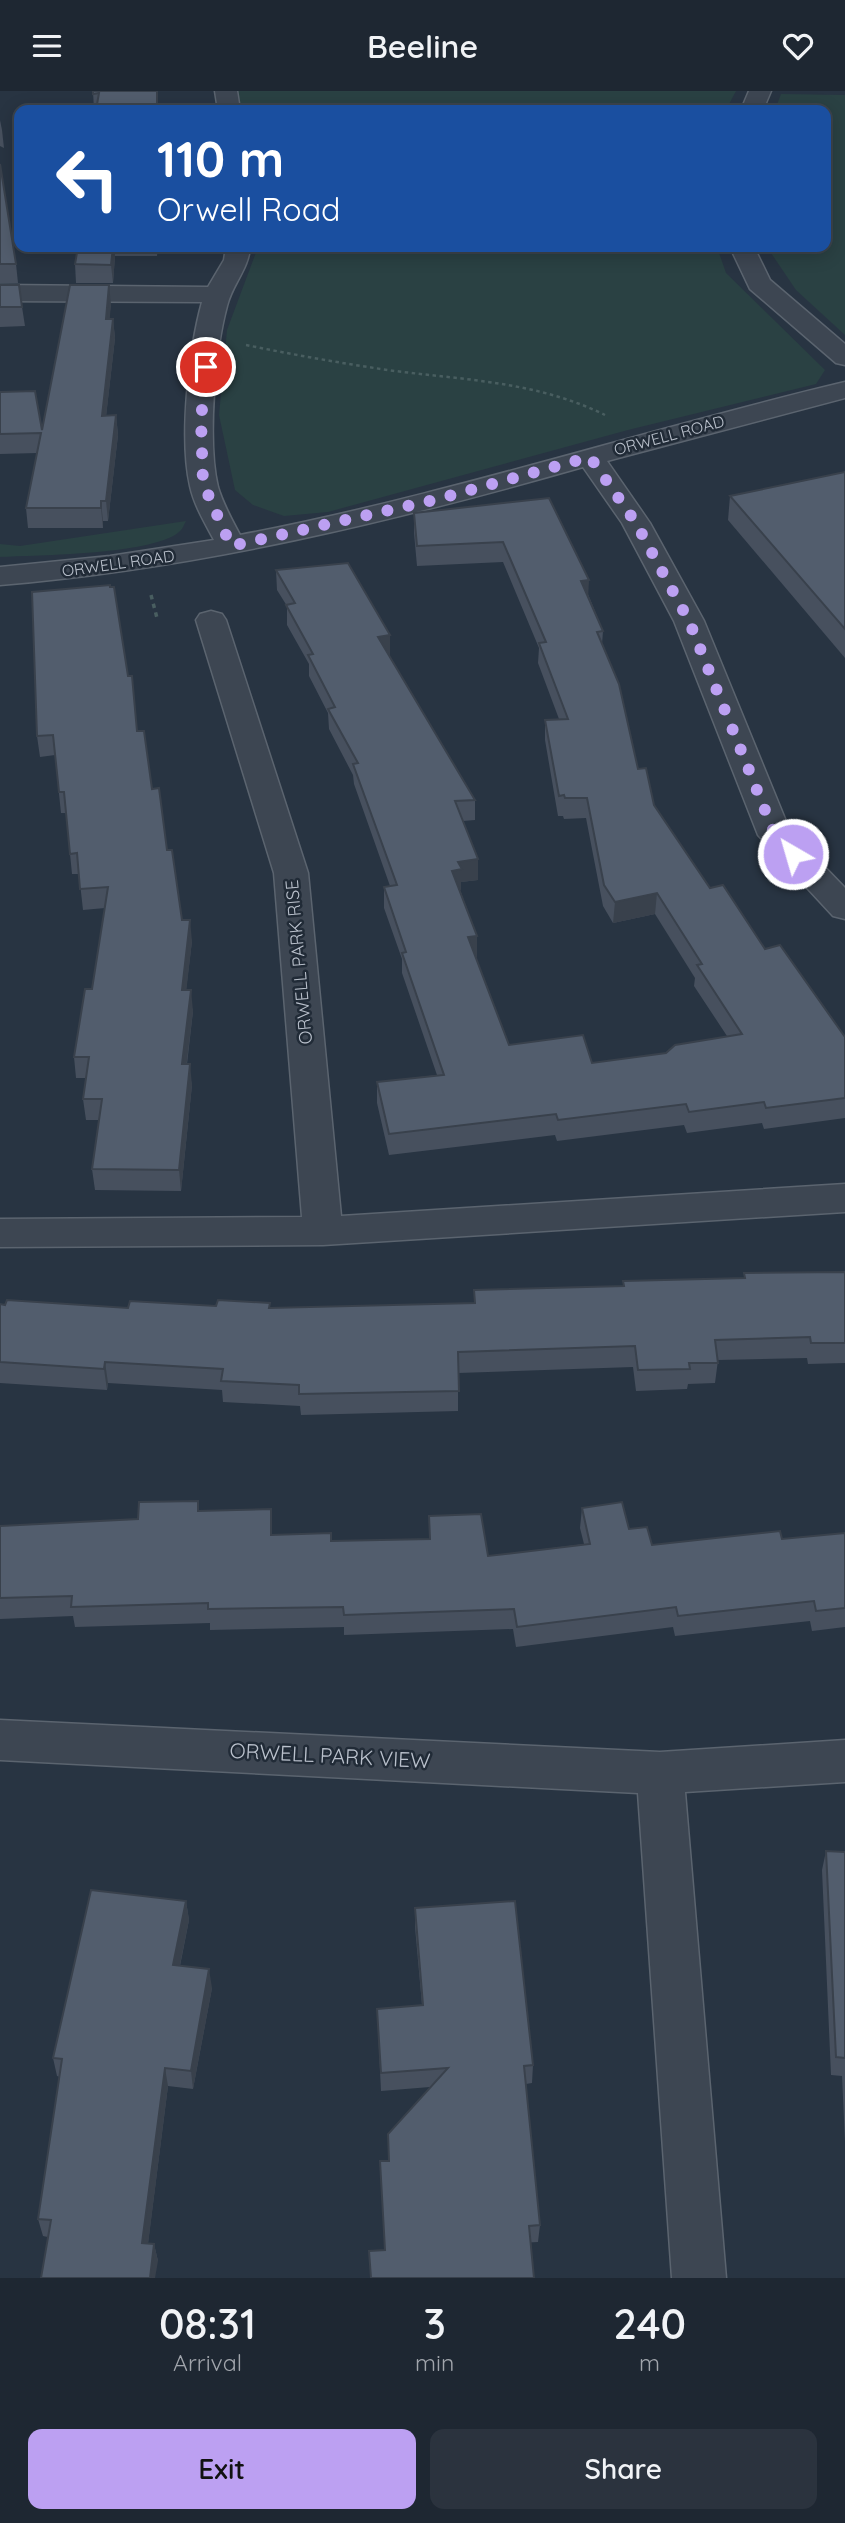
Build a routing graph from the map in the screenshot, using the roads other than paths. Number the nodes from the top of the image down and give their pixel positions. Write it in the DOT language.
graph roads {
  1 [pos="239,252"];
  2 [pos="744,252"];
  3 [pos="0,293"];
  4 [pos="217,295"];
  5 [pos="845,357"];
  6 [pos="845,390"];
  7 [pos="590,457"];
  8 [pos="231,546"];
  9 [pos="0,576"];
  10 [pos="211,620"];
  11 [pos="845,908"];
  12 [pos="845,1198"];
  13 [pos="323,1231"];
  14 [pos="0,1233"];
  15 [pos="0,1740"];
  16 [pos="845,1761"];
  17 [pos="660,1773"];
  18 [pos="699,2278"];
  1 -- 4 [label="street"];
  2 -- 5 [label="street"];
  3 -- 4 [label="street"];
  4 -- 8 [label="street"];
  6 -- 7 [label="street, ORWELL ROAD"];
  7 -- 8 [label="street, ORWELL ROAD"];
  7 -- 11 [label="street"];
  8 -- 9 [label="street, ORWELL ROAD"];
  10 -- 13 [label="street, ORWELL PARK RISE"];
  12 -- 13 [label="street"];
  13 -- 14 [label="street"];
  15 -- 17 [label="street, ORWELL PARK VIEW"];
  16 -- 17 [label="street, ORWELL PARK VIEW"];
  17 -- 18 [label="street"];
}
